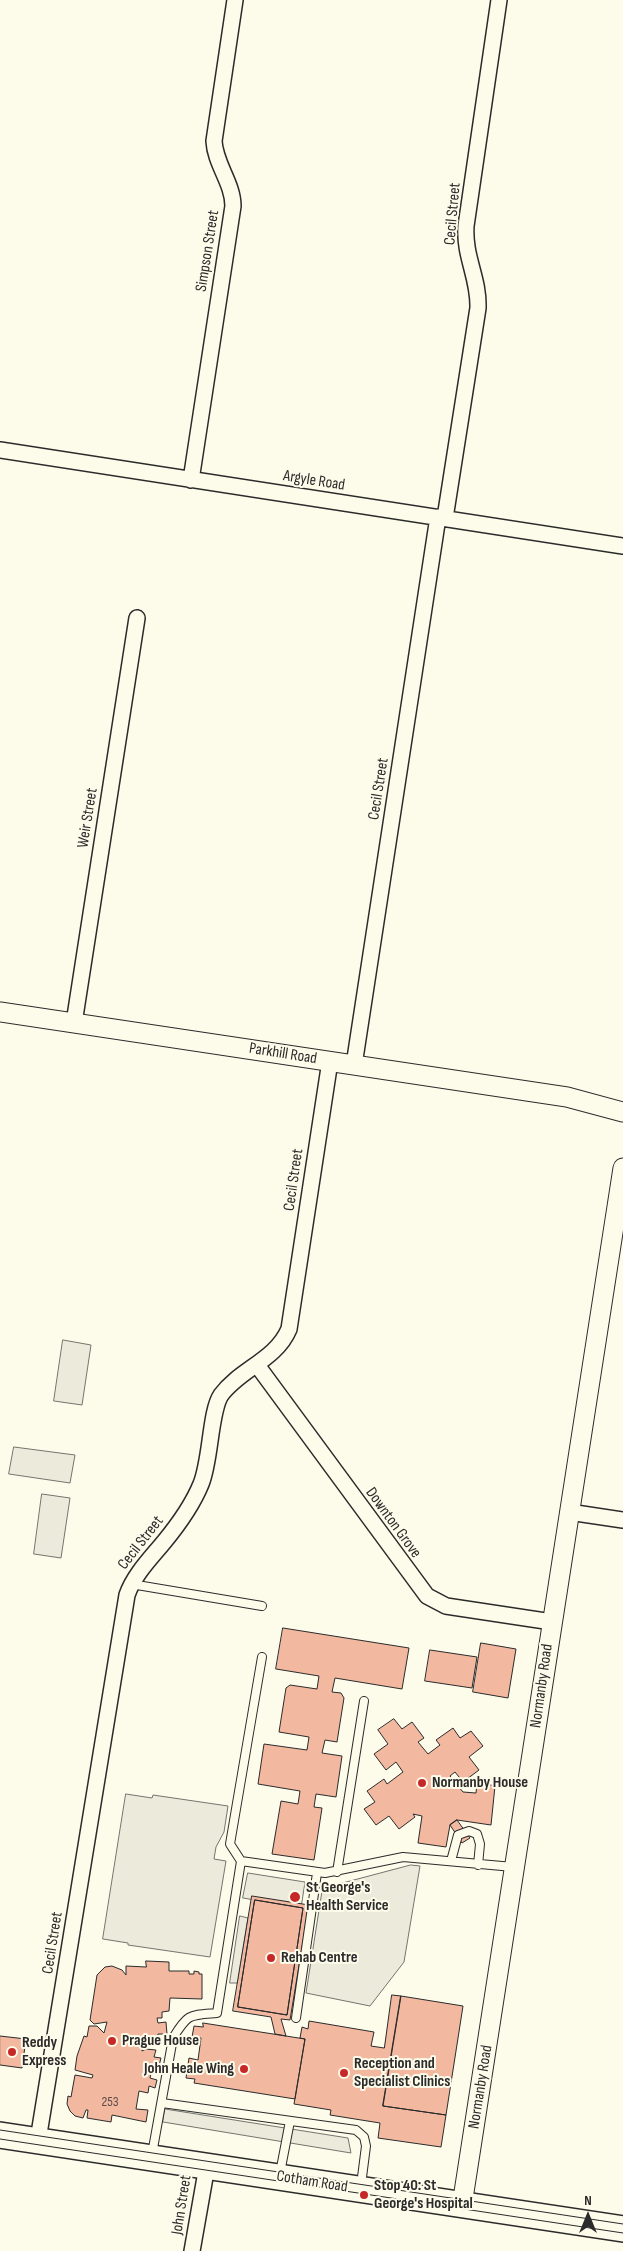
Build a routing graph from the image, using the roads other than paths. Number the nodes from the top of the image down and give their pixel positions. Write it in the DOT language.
graph roads {
  1 [pos="235,0"];
  2 [pos="499,0"];
  3 [pos="0,450"];
  4 [pos="192,480"];
  5 [pos="441,518"];
  6 [pos="623,546"];
  7 [pos="137,618"];
  8 [pos="0,1012"];
  9 [pos="74,1023"];
  10 [pos="330,1061"];
  11 [pos="354,1065"];
  12 [pos="567,1096"];
  13 [pos="623,1098"];
  14 [pos="623,1112"];
  15 [pos="623,1168"];
  16 [pos="257,1365"];
  17 [pos="569,1512"];
  18 [pos="623,1520"];
  19 [pos="131,1584"];
  20 [pos="262,1606"];
  21 [pos="552,1622"];
  22 [pos="262,1657"];
  23 [pos="364,1701"];
  24 [pos="242,1861"];
  25 [pos="451,1861"];
  26 [pos="478,1866"];
  27 [pos="516,1867"];
  28 [pos="337,1872"];
  29 [pos="317,1873"];
  30 [pos="296,2018"];
  31 [pos="162,2103"];
  32 [pos="290,2121"];
  33 [pos="0,2135"];
  34 [pos="38,2140"];
  35 [pos="152,2158"];
  36 [pos="207,2166"];
  37 [pos="280,2177"];
  38 [pos="360,2189"];
  39 [pos="462,2205"];
  40 [pos="623,2229"];
  41 [pos="192,2251"];
  1 -- 4 [label="street, Simpson Street"];
  2 -- 5 [label="street, Cecil Street"];
  3 -- 4 [label="street, Argyle Road"];
  4 -- 5 [label="street, Argyle Road"];
  5 -- 6 [label="street, Argyle Road"];
  5 -- 11 [label="street, Cecil Street"];
  7 -- 9 [label="street, Weir Street"];
  8 -- 9 [label="street, Parkhill Road"];
  9 -- 10 [label="street, Parkhill Road"];
  10 -- 11 [label="street, Parkhill Road"];
  10 -- 16 [label="street, Cecil Street"];
  11 -- 12 [label="street, Parkhill Road"];
  12 -- 13 [label="street, Parkhill Road"];
  12 -- 14 [label="street, Parkhill Road"];
  15 -- 17 [label="street, Normanby Road"];
  16 -- 19 [label="street, Cecil Street"];
  16 -- 21 [label="street, Downton Grove"];
  17 -- 18 [label="street"];
  17 -- 21 [label="street, Normanby Road"];
  19 -- 20 [label="lane"];
  19 -- 34 [label="street, Cecil Street"];
  21 -- 27 [label="street, Normanby Road"];
  22 -- 24 [label="lane"];
  23 -- 28 [label="lane"];
  24 -- 29 [label="lane"];
  24 -- 31 [label="lane"];
  25 -- 26 [label="lane"];
  25 -- 26 [label="lane"];
  25 -- 28 [label="lane"];
  26 -- 27 [label="lane"];
  27 -- 39 [label="street, Normanby Road"];
  28 -- 29 [label="lane"];
  29 -- 30 [label="lane"];
  31 -- 32 [label="lane"];
  31 -- 35 [label="lane"];
  32 -- 37 [label="lane"];
  32 -- 38 [label="lane"];
  33 -- 34 [label="main road, Cotham Road"];
  34 -- 35 [label="main road, Cotham Road"];
  35 -- 36 [label="main road, Cotham Road"];
  36 -- 37 [label="main road, Cotham Road"];
  36 -- 41 [label="street, John Street"];
  37 -- 38 [label="main road, Cotham Road"];
  38 -- 39 [label="main road, Cotham Road"];
  39 -- 40 [label="main road, Cotham Road"];
}
